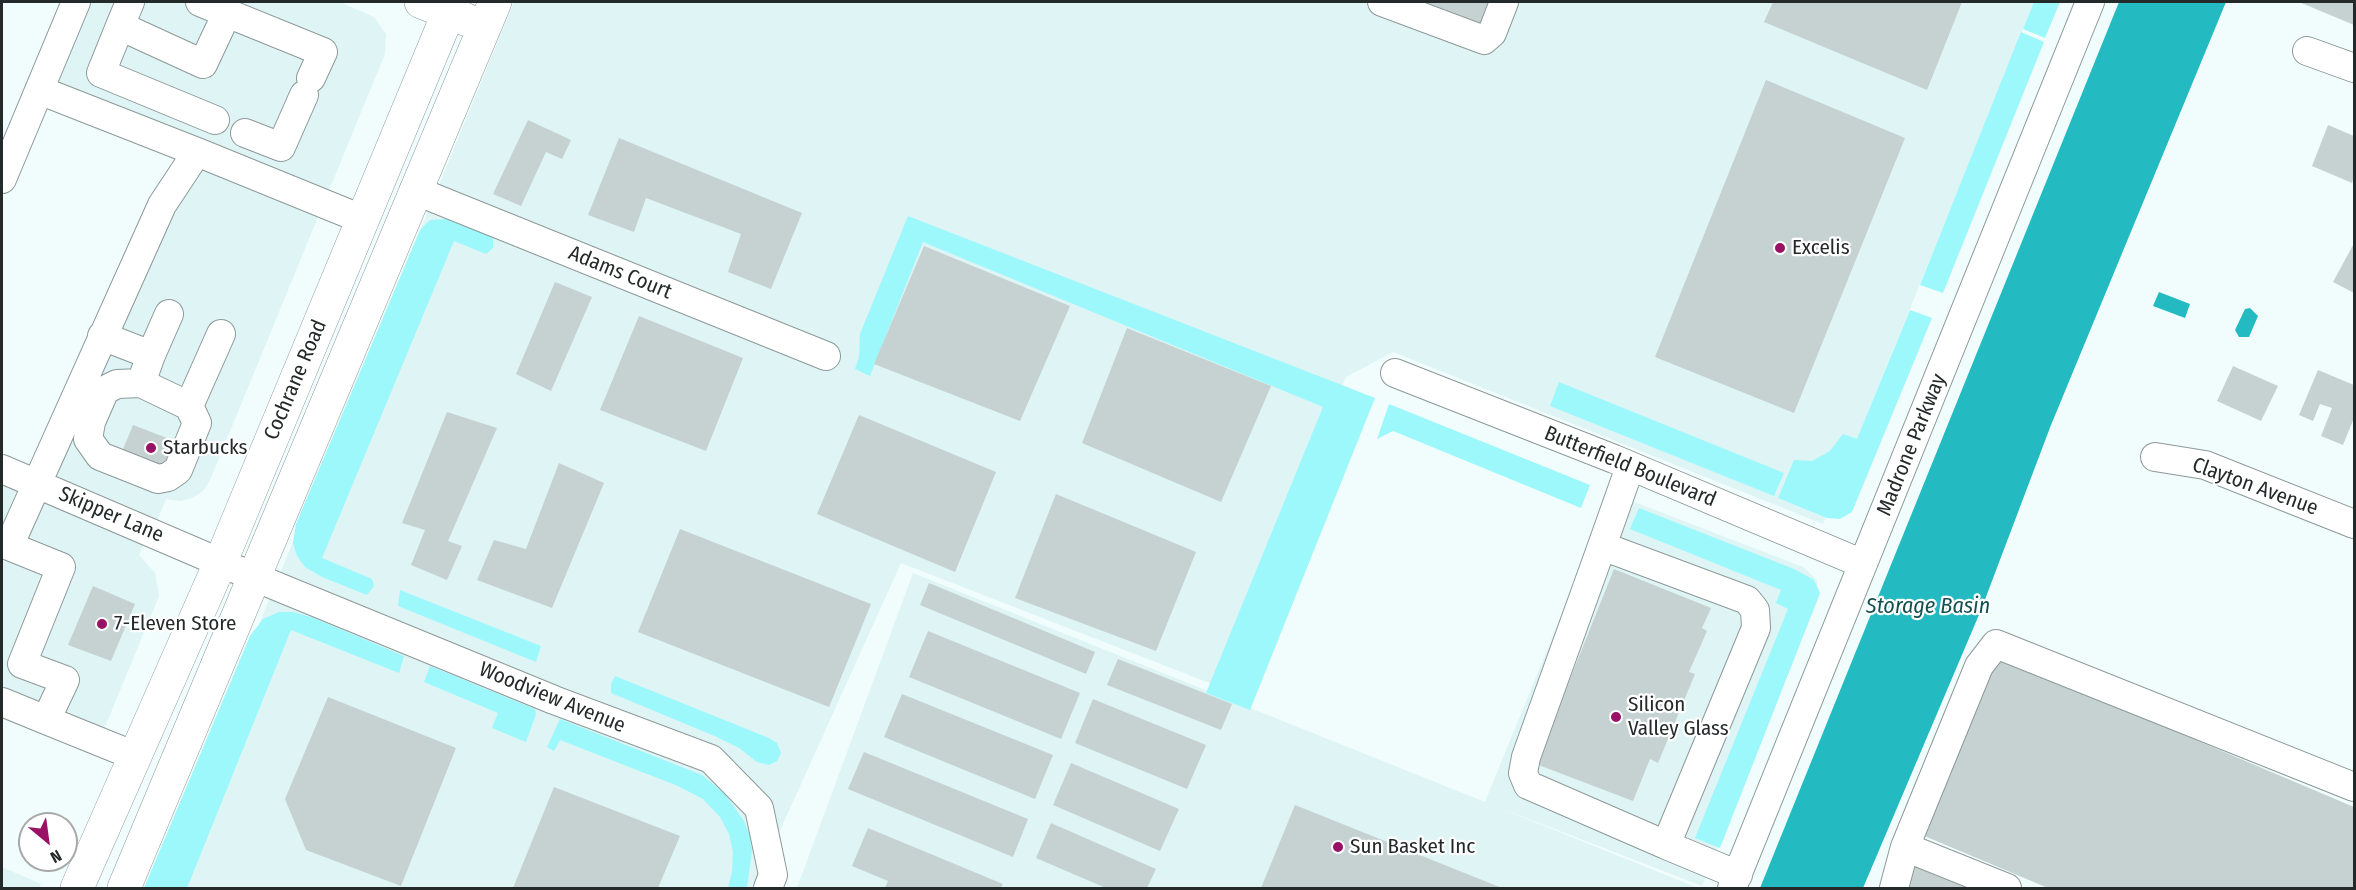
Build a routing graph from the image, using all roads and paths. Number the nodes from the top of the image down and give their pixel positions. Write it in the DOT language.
graph roads {
  1 [pos="76,2"];
  2 [pos="200,2"];
  3 [pos="1382,2"];
  4 [pos="1504,2"];
  5 [pos="2090,2"];
  6 [pos="440,5"];
  7 [pos="227,12"];
  8 [pos="125,14"];
  9 [pos="489,14"];
  10 [pos="2307,51"];
  11 [pos="2355,68"];
  12 [pos="39,90"];
  13 [pos="215,120"];
  14 [pos="245,133"];
  15 [pos="197,152"];
  16 [pos="2,180"];
  17 [pos="414,190"];
  18 [pos="364,220"];
  19 [pos="169,314"];
  20 [pos="221,334"];
  21 [pos="102,336"];
  22 [pos="152,354"];
  23 [pos="826,356"];
  24 [pos="1395,373"];
  25 [pos="141,383"];
  26 [pos="189,406"];
  27 [pos="2155,457"];
  28 [pos="1630,467"];
  29 [pos="2,469"];
  30 [pos="37,484"];
  31 [pos="2355,524"];
  32 [pos="1602,546"];
  33 [pos="220,561"];
  34 [pos="1863,564"];
  35 [pos="254,577"];
  36 [pos="12,660"];
  37 [pos="2,702"];
  38 [pos="46,720"];
  39 [pos="135,756"];
  40 [pos="2355,787"];
  41 [pos="1666,845"];
  42 [pos="1905,848"];
  43 [pos="1735,881"];
  44 [pos="77,888"];
  45 [pos="124,888"];
  46 [pos="768,888"];
  47 [pos="1894,888"];
  48 [pos="2007,888"];
  1 -- 12 [label="street"];
  2 -- 7 [label="street"];
  3 -- 4 [label="street"];
  5 -- 34 [label="street, Madrone Parkway"];
  6 -- 9 [label="main road"];
  6 -- 18 [label="main road, Cochrane Road"];
  7 -- 8 [label="street"];
  7 -- 14 [label="street"];
  8 -- 13 [label="street"];
  9 -- 17 [label="main road, Cochrane Road"];
  10 -- 11 [label="street"];
  12 -- 15 [label="street"];
  12 -- 16 [label="street"];
  15 -- 18 [label="street"];
  15 -- 21 [label="street"];
  17 -- 23 [label="street, Adams Court"];
  17 -- 35 [label="main road, Cochrane Road"];
  18 -- 33 [label="main road, Cochrane Road"];
  19 -- 22 [label="street"];
  20 -- 26 [label="street"];
  21 -- 22 [label="street"];
  21 -- 30 [label="street"];
  22 -- 25 [label="street"];
  24 -- 28 [label="street, Butterfield Boulevard"];
  25 -- 26 [label="street"];
  25 -- 26 [label="street"];
  27 -- 31 [label="street, Clayton Avenue"];
  28 -- 32 [label="street"];
  28 -- 34 [label="street, Butterfield Boulevard"];
  29 -- 30 [label="street, Skipper Lane"];
  30 -- 33 [label="street, Skipper Lane"];
  30 -- 36 [label="street"];
  32 -- 41 [label="street"];
  32 -- 41 [label="street"];
  33 -- 35 [label="street, Skipper Lane"];
  33 -- 39 [label="main road, Cochrane Road"];
  34 -- 43 [label="street, Madrone Parkway"];
  35 -- 45 [label="main road, Cochrane Road"];
  35 -- 46 [label="street, Woodview Avenue"];
  36 -- 38 [label="street"];
  37 -- 38 [label="street"];
  38 -- 39 [label="street"];
  39 -- 44 [label="main road, Cochrane Road"];
  40 -- 42 [label="street"];
  41 -- 43 [label="street"];
  42 -- 47 [label="street"];
  42 -- 48 [label="street"];
}
